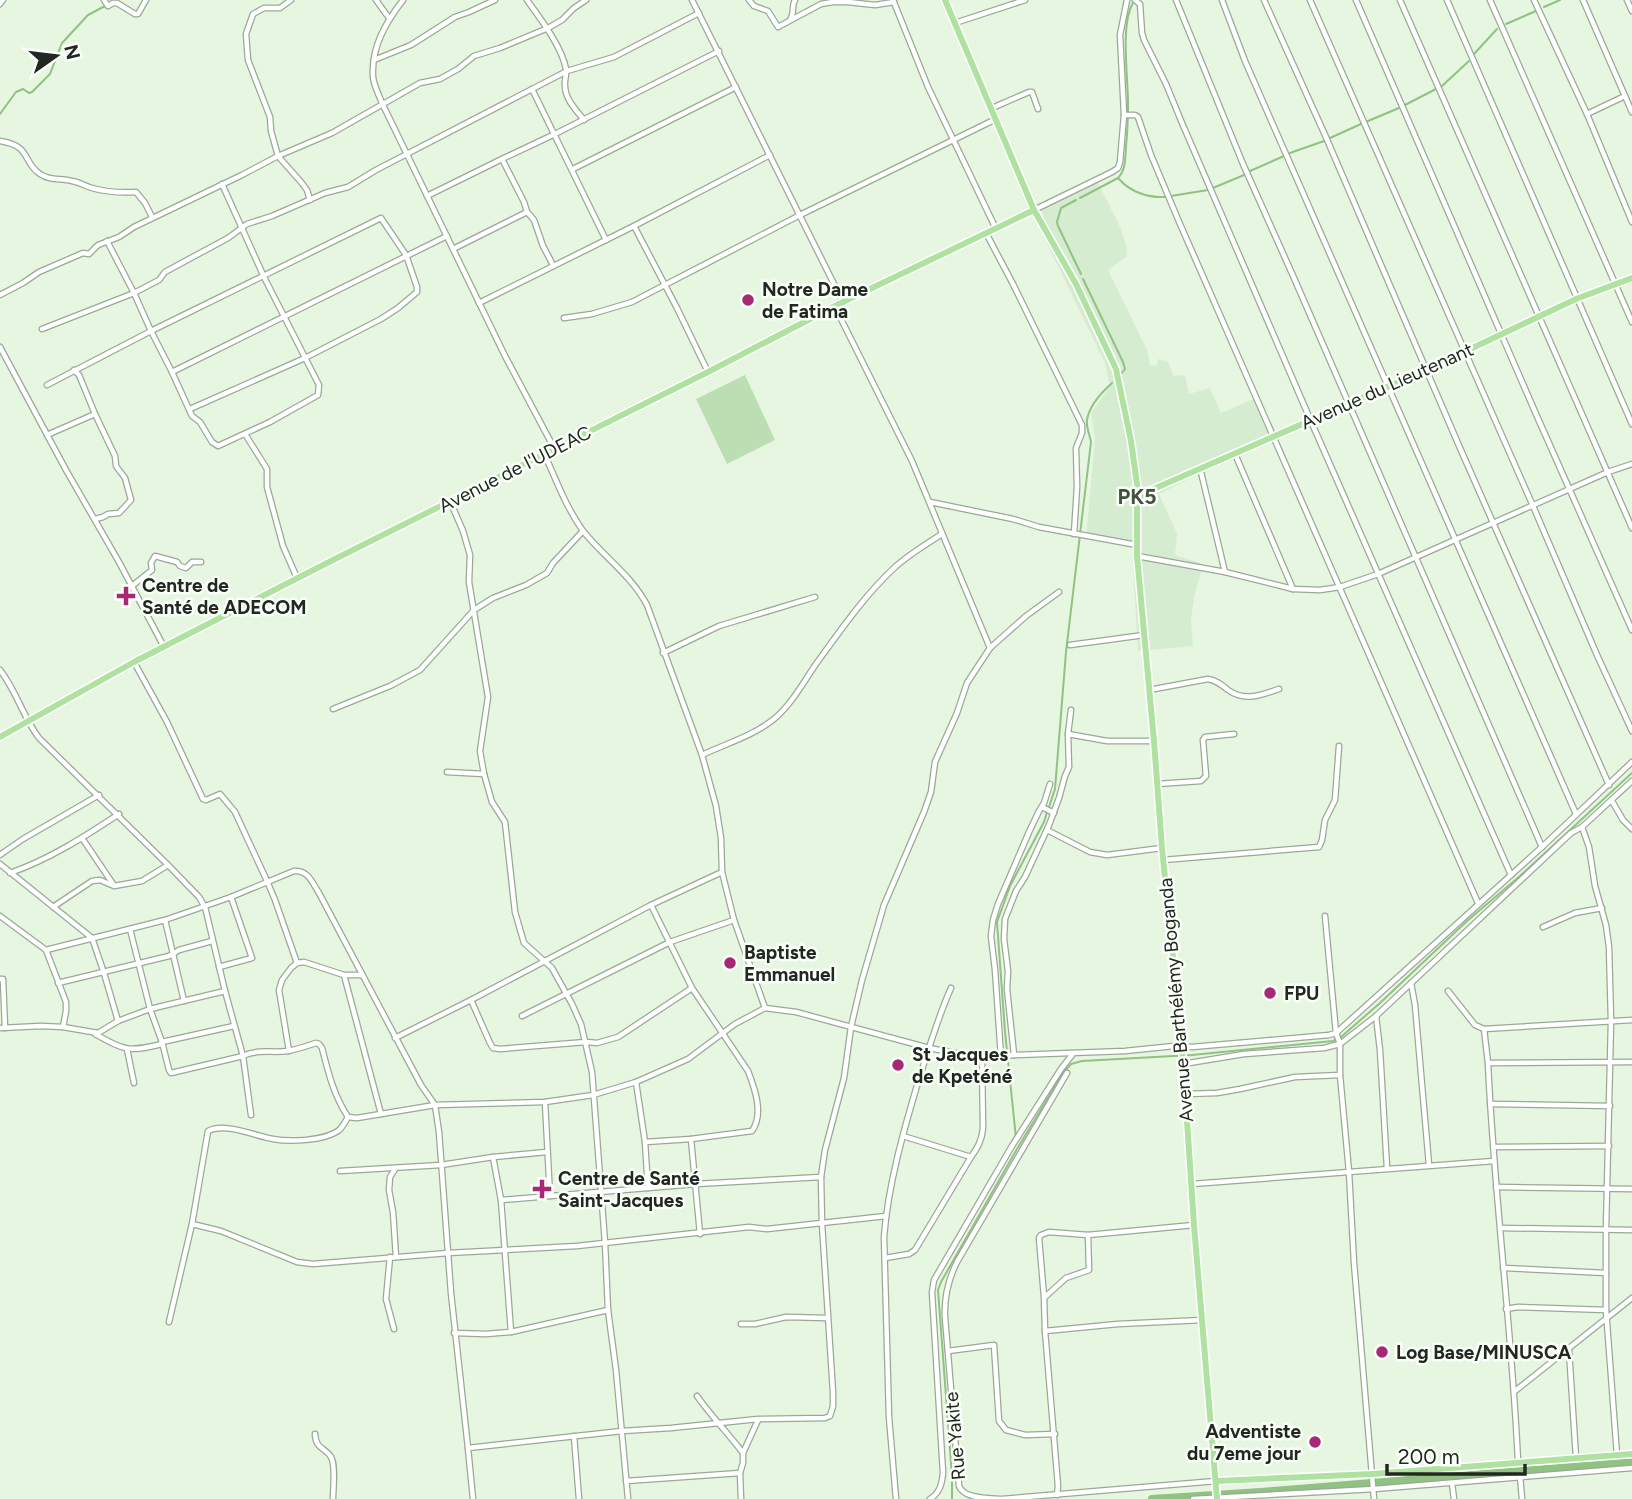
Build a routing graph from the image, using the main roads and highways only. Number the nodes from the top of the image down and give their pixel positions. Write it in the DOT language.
graph roads {
  1 [pos="945,0"];
  2 [pos="1034,210"];
  3 [pos="1632,278"];
  4 [pos="1140,493"];
  5 [pos="0,737"];
  6 [pos="1632,1454"];
  7 [pos="1216,1484"];
  8 [pos="1217,1498"];
  1 -- 2 [label="main road"];
  2 -- 4 [label="main road"];
  2 -- 5 [label="main road, Avenue de I'UDEAC"];
  3 -- 4 [label="main road, Avenue du Lieutenant"];
  4 -- 7 [label="main road, Avenue Barthélémy Boganda"];
  6 -- 7 [label="main road, Rue Yakite"];
  7 -- 8 [label="main road, Avenue Barthélémy Boganda"];
}
